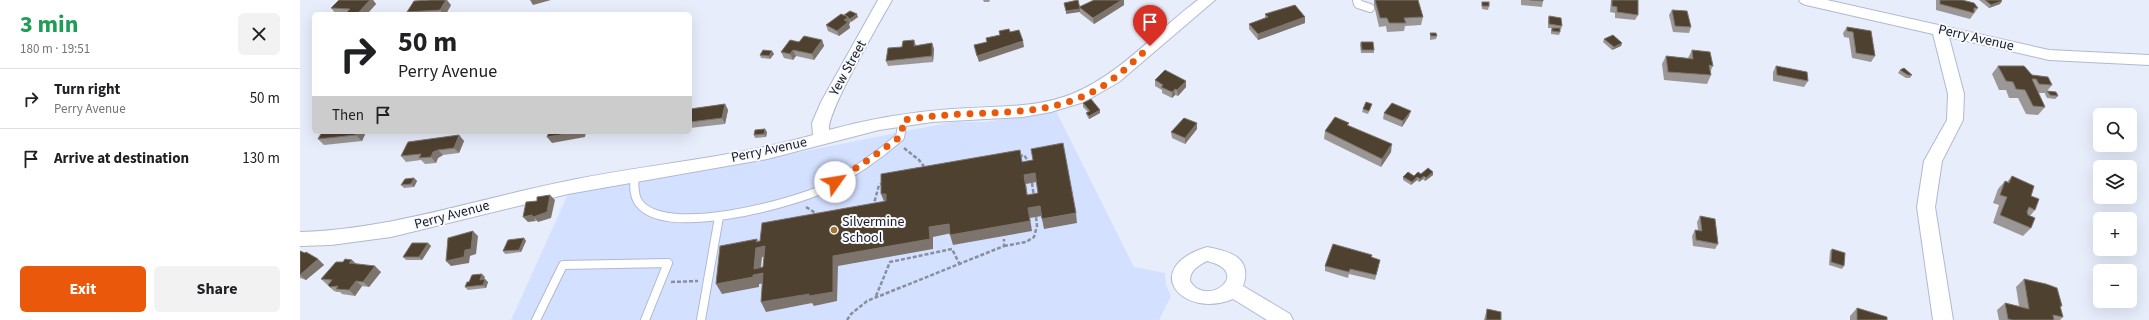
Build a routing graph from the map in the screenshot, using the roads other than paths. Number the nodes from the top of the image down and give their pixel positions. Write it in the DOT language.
graph roads {
  1 [pos="885,0"];
  2 [pos="1208,0"];
  3 [pos="1357,0"];
  4 [pos="1806,0"];
  5 [pos="1370,8"];
  6 [pos="1939,29"];
  7 [pos="2149,60"];
  8 [pos="903,120"];
  9 [pos="822,138"];
  10 [pos="635,174"];
  11 [pos="719,217"];
  12 [pos="300,239"];
  13 [pos="1234,290"];
  14 [pos="536,320"];
  15 [pos="645,320"];
  16 [pos="701,320"];
  17 [pos="1283,320"];
  18 [pos="1943,320"];
  1 -- 9 [label="street, Yew Street"];
  2 -- 8 [label="street, Perry Avenue"];
  3 -- 5 [label="lane"];
  4 -- 6 [label="street, Perry Avenue"];
  6 -- 7 [label="street, Perry Avenue"];
  6 -- 18 [label="street"];
  8 -- 9 [label="street, Perry Avenue"];
  8 -- 11 [label="lane"];
  9 -- 10 [label="street, Perry Avenue"];
  10 -- 11 [label="lane"];
  10 -- 12 [label="street, Perry Avenue"];
  11 -- 16 [label="lane"];
  13 -- 17 [label="street"];
  14 -- 15 [label="lane"];
}
